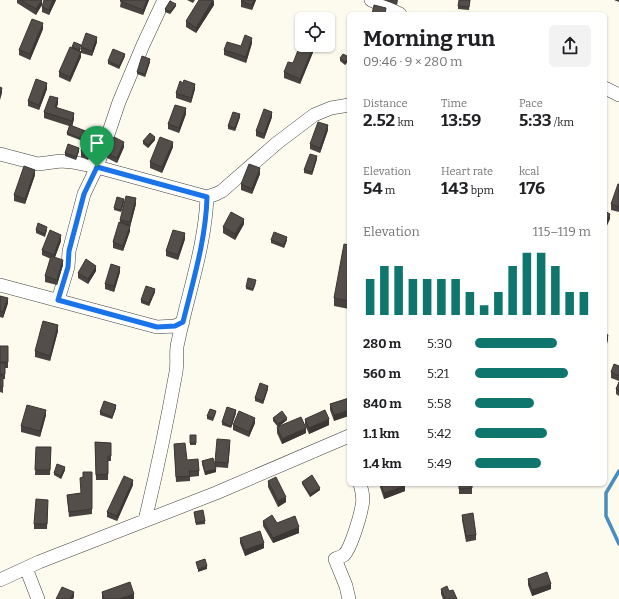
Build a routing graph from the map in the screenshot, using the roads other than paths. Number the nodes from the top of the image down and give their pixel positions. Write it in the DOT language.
graph roads {
  1 [pos="164,0"];
  2 [pos="370,0"];
  3 [pos="396,12"];
  4 [pos="607,89"];
  5 [pos="619,95"];
  6 [pos="347,105"];
  7 [pos="0,154"];
  8 [pos="97,167"];
  9 [pos="207,197"];
  10 [pos="0,285"];
  11 [pos="58,300"];
  12 [pos="183,322"];
  13 [pos="347,437"];
  14 [pos="360,486"];
  15 [pos="145,520"];
  16 [pos="26,568"];
  17 [pos="0,580"];
  18 [pos="38,599"];
  19 [pos="349,599"];
  1 -- 8 [label="street"];
  2 -- 3 [label="street"];
  4 -- 5 [label="street"];
  6 -- 9 [label="street"];
  7 -- 8 [label="street"];
  8 -- 9 [label="street"];
  8 -- 11 [label="street"];
  9 -- 12 [label="street"];
  10 -- 11 [label="street"];
  11 -- 12 [label="street"];
  12 -- 15 [label="street"];
  13 -- 15 [label="street"];
  14 -- 19 [label="street"];
  15 -- 16 [label="street"];
  16 -- 17 [label="street"];
  16 -- 18 [label="street"];
}
